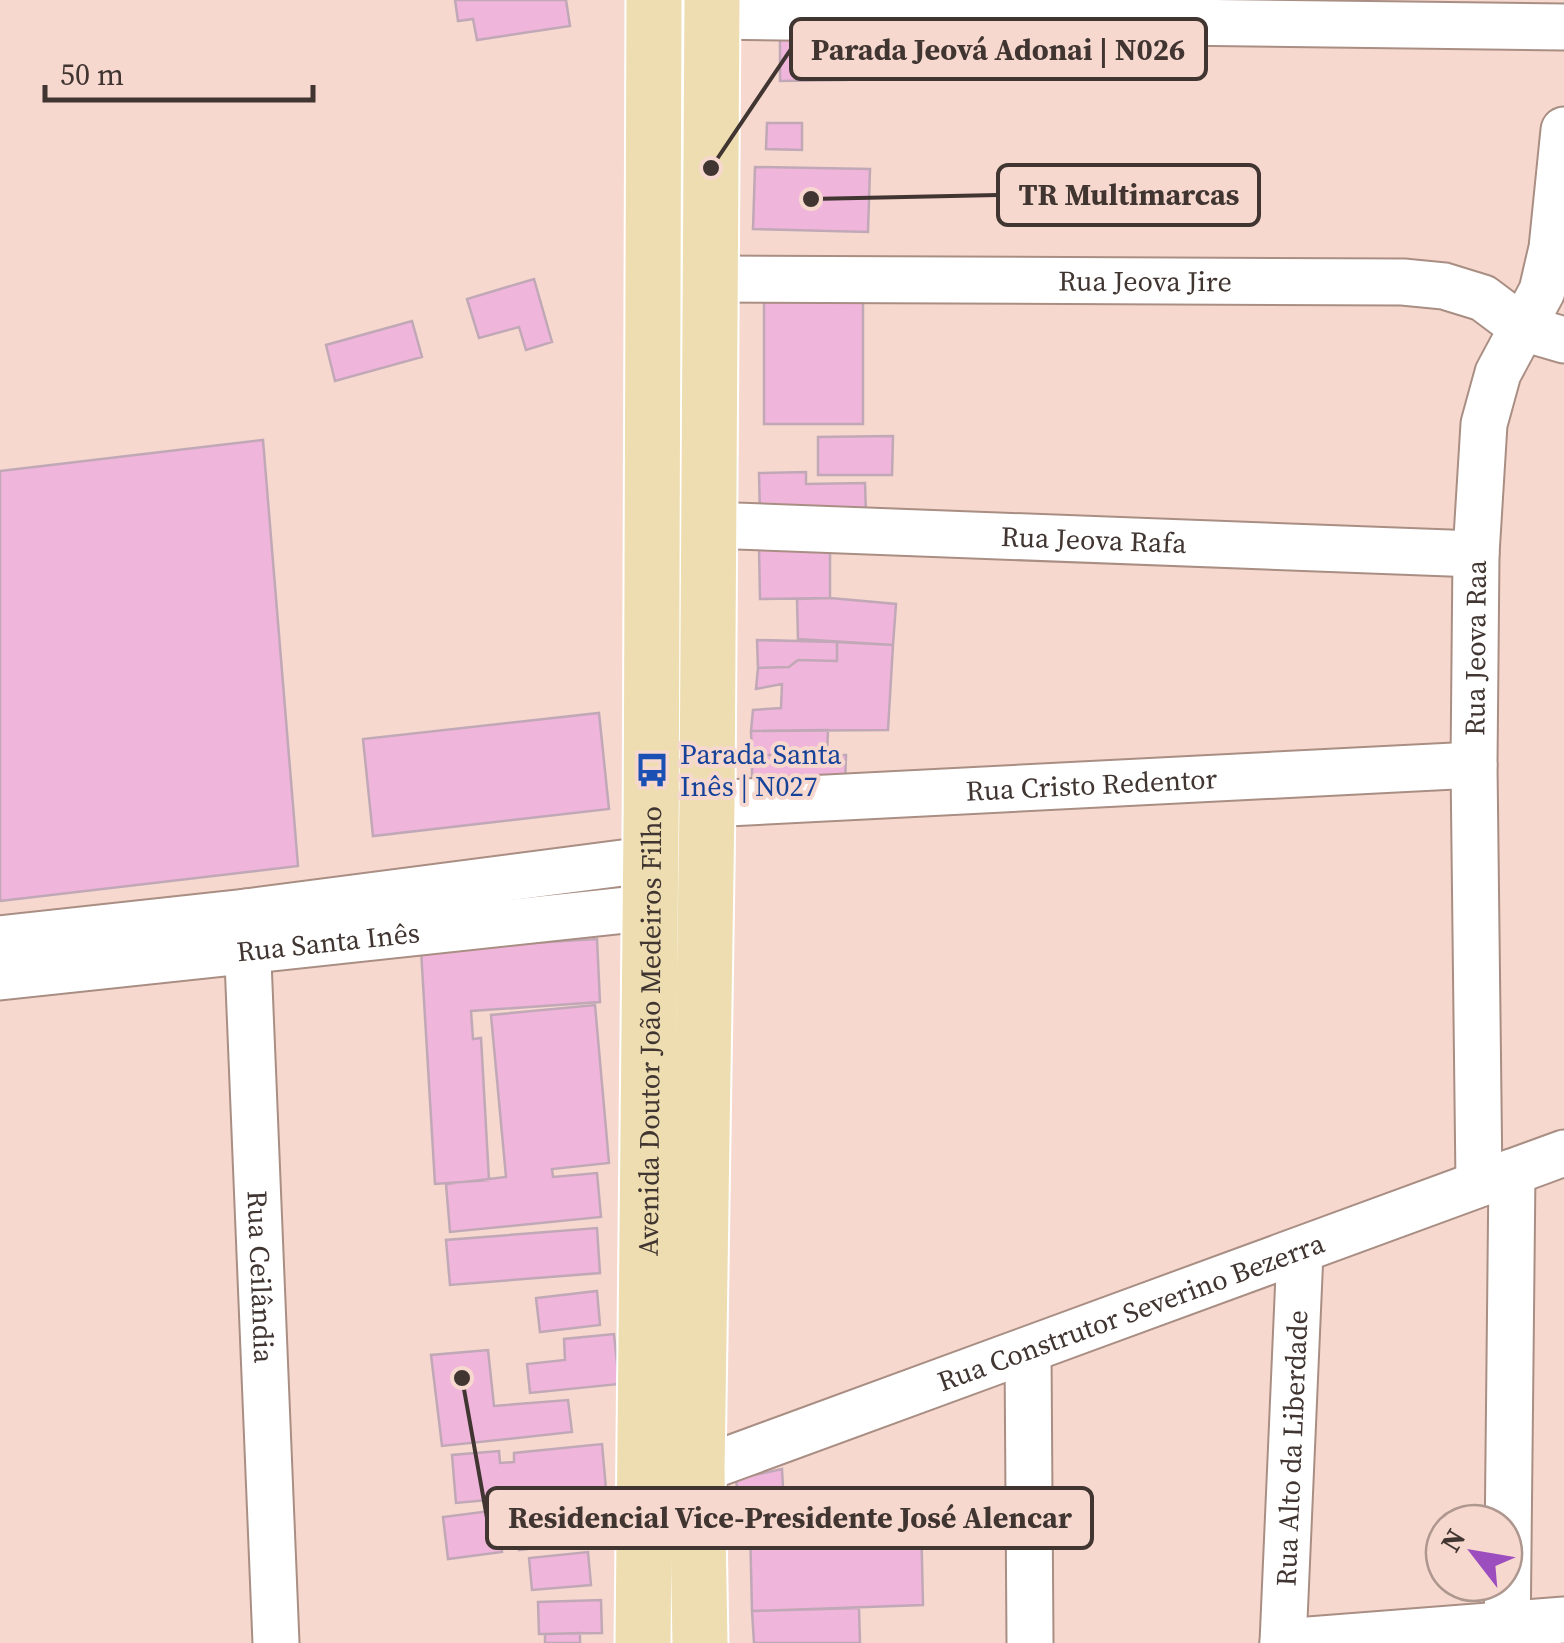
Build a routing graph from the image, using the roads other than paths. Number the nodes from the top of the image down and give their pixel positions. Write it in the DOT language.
graph roads {
  1 [pos="654,0"];
  2 [pos="712,8"];
  3 [pos="1564,26"];
  4 [pos="1564,130"];
  5 [pos="710,279"];
  6 [pos="1544,334"];
  7 [pos="708,525"];
  8 [pos="1476,554"];
  9 [pos="1474,765"];
  10 [pos="707,804"];
  11 [pos="653,883"];
  12 [pos="248,931"];
  13 [pos="0,938"];
  14 [pos="0,977"];
  15 [pos="1564,1153"];
  16 [pos="1496,1178"];
  17 [pos="1300,1252"];
  18 [pos="1028,1352"];
  19 [pos="697,1471"];
  20 [pos="1564,1620"];
  21 [pos="1507,1633"];
  22 [pos="276,1643"];
  23 [pos="643,1643"];
  24 [pos="700,1643"];
  25 [pos="1030,1643"];
  26 [pos="1283,1643"];
  1 -- 11 [label="main road, Avenida Doutor João Medeiros Filho"];
  2 -- 3 [label="street"];
  2 -- 5 [label="main road, Avenida Doutor João Medeiros Filho"];
  4 -- 6 [label="street, Rua Jeova Raa"];
  5 -- 6 [label="street, Rua Jeova Jire"];
  5 -- 7 [label="main road, Avenida Doutor João Medeiros Filho"];
  6 -- 8 [label="street, Rua Jeova Raa"];
  7 -- 8 [label="street, Rua Jeova Rafa"];
  7 -- 10 [label="main road, Avenida Doutor João Medeiros Filho"];
  8 -- 9 [label="street, Rua Jeova Raa"];
  9 -- 10 [label="street, Rua Cristo Redentor"];
  9 -- 16 [label="street, Rua Jeova Raa"];
  10 -- 19 [label="main road, Avenida Doutor João Medeiros Filho"];
  11 -- 12 [label="street, Rua Santa Inês"];
  11 -- 23 [label="main road, Avenida Doutor João Medeiros Filho"];
  12 -- 13 [label="street, Rua Santa Inês"];
  12 -- 14 [label="street, Rua Santa Inês"];
  12 -- 22 [label="street, Rua Ceilândia"];
  15 -- 16 [label="street, Rua Construtor Severino Bezerra"];
  16 -- 17 [label="street, Rua Construtor Severino Bezerra"];
  16 -- 21 [label="street, Rua Jeova Raa"];
  17 -- 18 [label="street, Rua Construtor Severino Bezerra"];
  17 -- 26 [label="street, Rua Alto da Liberdade"];
  18 -- 19 [label="street, Rua Construtor Severino Bezerra"];
  18 -- 25 [label="street"];
  19 -- 24 [label="main road, Avenida Doutor João Medeiros Filho"];
  20 -- 21 [label="street"];
  21 -- 26 [label="street"];
}
